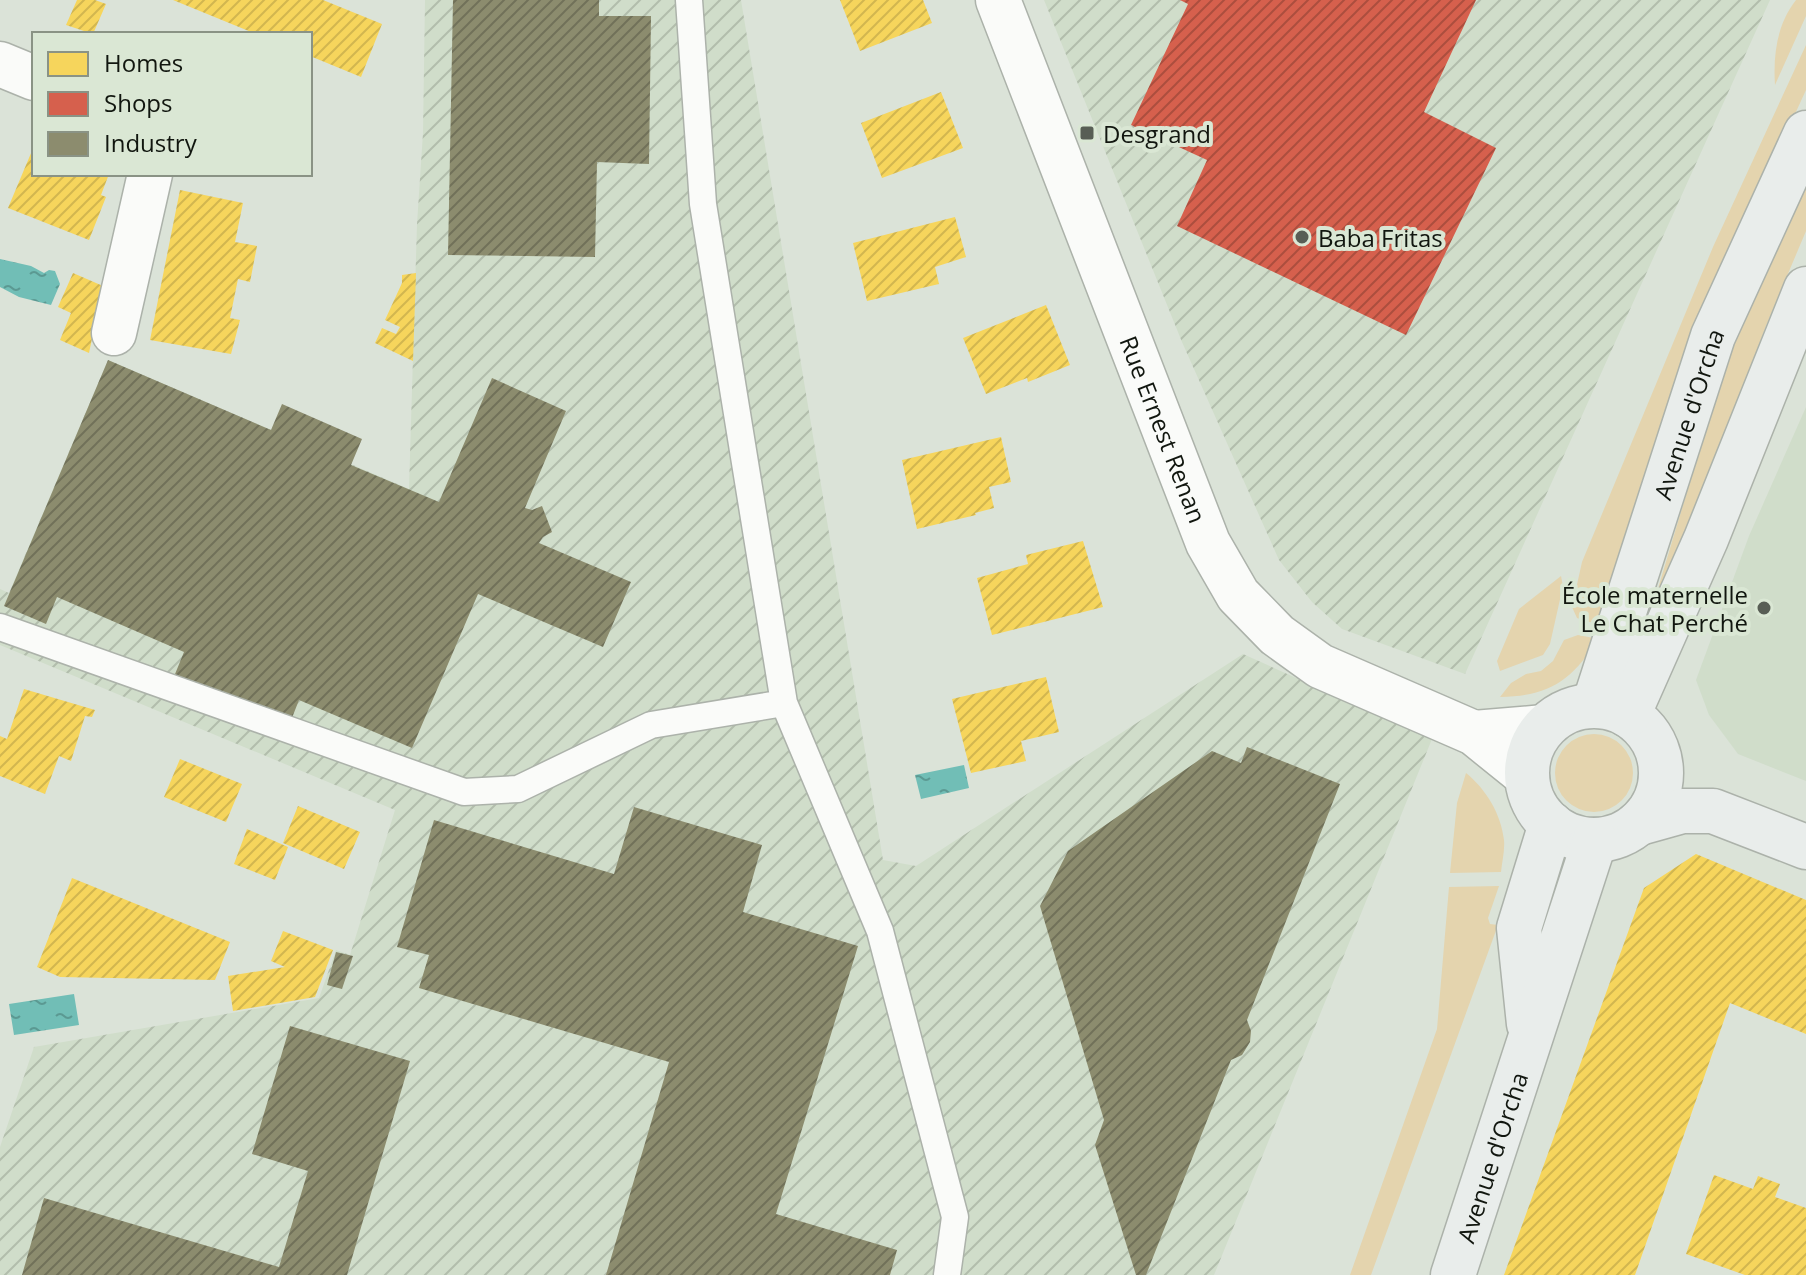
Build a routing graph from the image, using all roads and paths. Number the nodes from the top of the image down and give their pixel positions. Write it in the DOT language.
graph roads {
  1 [pos="689,0"];
  2 [pos="998,0"];
  3 [pos="0,64"];
  4 [pos="32,77"];
  5 [pos="1806,133"];
  6 [pos="150,176"];
  7 [pos="1806,289"];
  8 [pos="114,333"];
  9 [pos="0,627"];
  10 [pos="784,703"];
  11 [pos="1611,710"];
  12 [pos="1544,727"];
  13 [pos="1474,733"];
  14 [pos="1661,764"];
  15 [pos="1526,775"];
  16 [pos="1713,811"];
  17 [pos="1639,823"];
  18 [pos="1551,824"];
  19 [pos="1595,840"];
  20 [pos="1806,847"];
  21 [pos="1531,1039"];
  22 [pos="947,1275"];
  23 [pos="1453,1275"];
  1 -- 10 [label="lane"];
  2 -- 13 [label="street, Rue Ernest Renan"];
  3 -- 4 [label="street"];
  5 -- 11 [label="main road, Avenue d'Orcha"];
  6 -- 8 [label="street"];
  7 -- 11 [label="main road"];
  9 -- 10 [label="lane"];
  10 -- 22 [label="lane"];
  11 -- 12 [label="main road"];
  11 -- 14 [label="main road"];
  12 -- 13 [label="street, Rue Ernest Renan"];
  12 -- 15 [label="main road"];
  13 -- 15 [label="street, Rue Ernest Renan"];
  14 -- 16 [label="main road"];
  14 -- 17 [label="main road"];
  15 -- 18 [label="main road"];
  16 -- 17 [label="main road"];
  16 -- 20 [label="main road"];
  17 -- 19 [label="main road"];
  18 -- 19 [label="main road"];
  18 -- 21 [label="main road, Avenue d'Orcha"];
  19 -- 21 [label="main road, Avenue d'Orcha"];
  21 -- 23 [label="main road, Avenue d'Orcha"];
}
